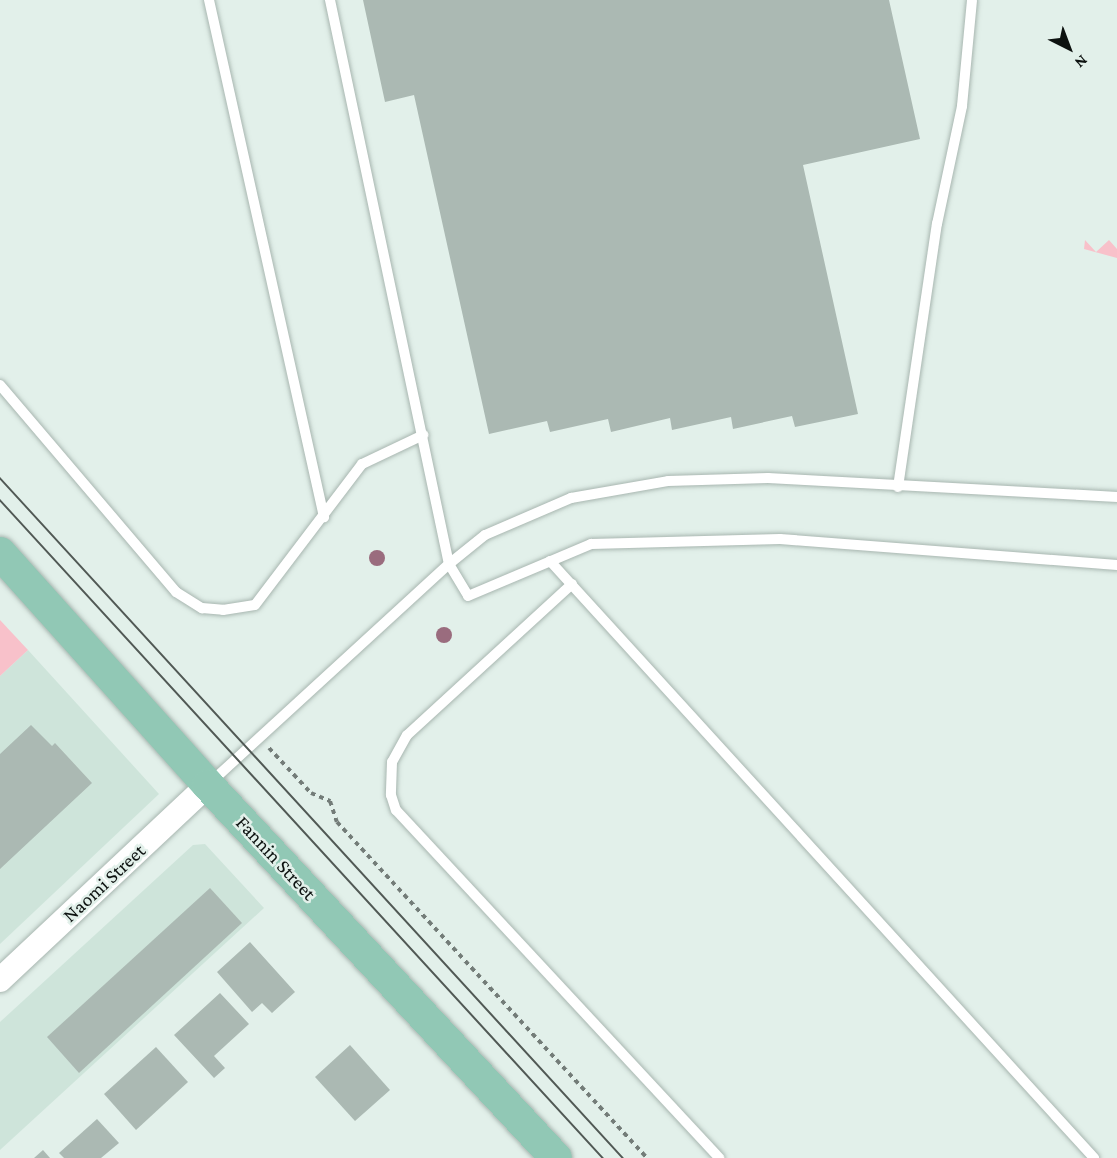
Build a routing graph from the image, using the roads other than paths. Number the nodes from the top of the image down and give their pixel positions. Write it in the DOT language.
graph roads {
  1 [pos="209,0"];
  2 [pos="330,0"];
  3 [pos="972,0"];
  4 [pos="0,385"];
  5 [pos="423,435"];
  6 [pos="898,487"];
  7 [pos="1117,497"];
  8 [pos="324,517"];
  9 [pos="0,553"];
  10 [pos="550,561"];
  11 [pos="448,564"];
  12 [pos="1117,565"];
  13 [pos="572,584"];
  14 [pos="208,785"];
  15 [pos="0,980"];
  16 [pos="556,1158"];
  17 [pos="719,1158"];
  18 [pos="1094,1158"];
  1 -- 8 [label="lane"];
  2 -- 5 [label="lane"];
  3 -- 6 [label="lane"];
  4 -- 8 [label="lane"];
  5 -- 8 [label="lane"];
  5 -- 11 [label="lane"];
  6 -- 7 [label="lane"];
  6 -- 11 [label="lane"];
  9 -- 14 [label="main road, Fannin Street"];
  10 -- 11 [label="lane"];
  10 -- 12 [label="lane"];
  10 -- 13 [label="lane"];
  11 -- 14 [label="lane"];
  13 -- 17 [label="lane"];
  13 -- 18 [label="lane"];
  14 -- 15 [label="street, Naomi Street"];
  14 -- 16 [label="main road, Fannin Street"];
}
